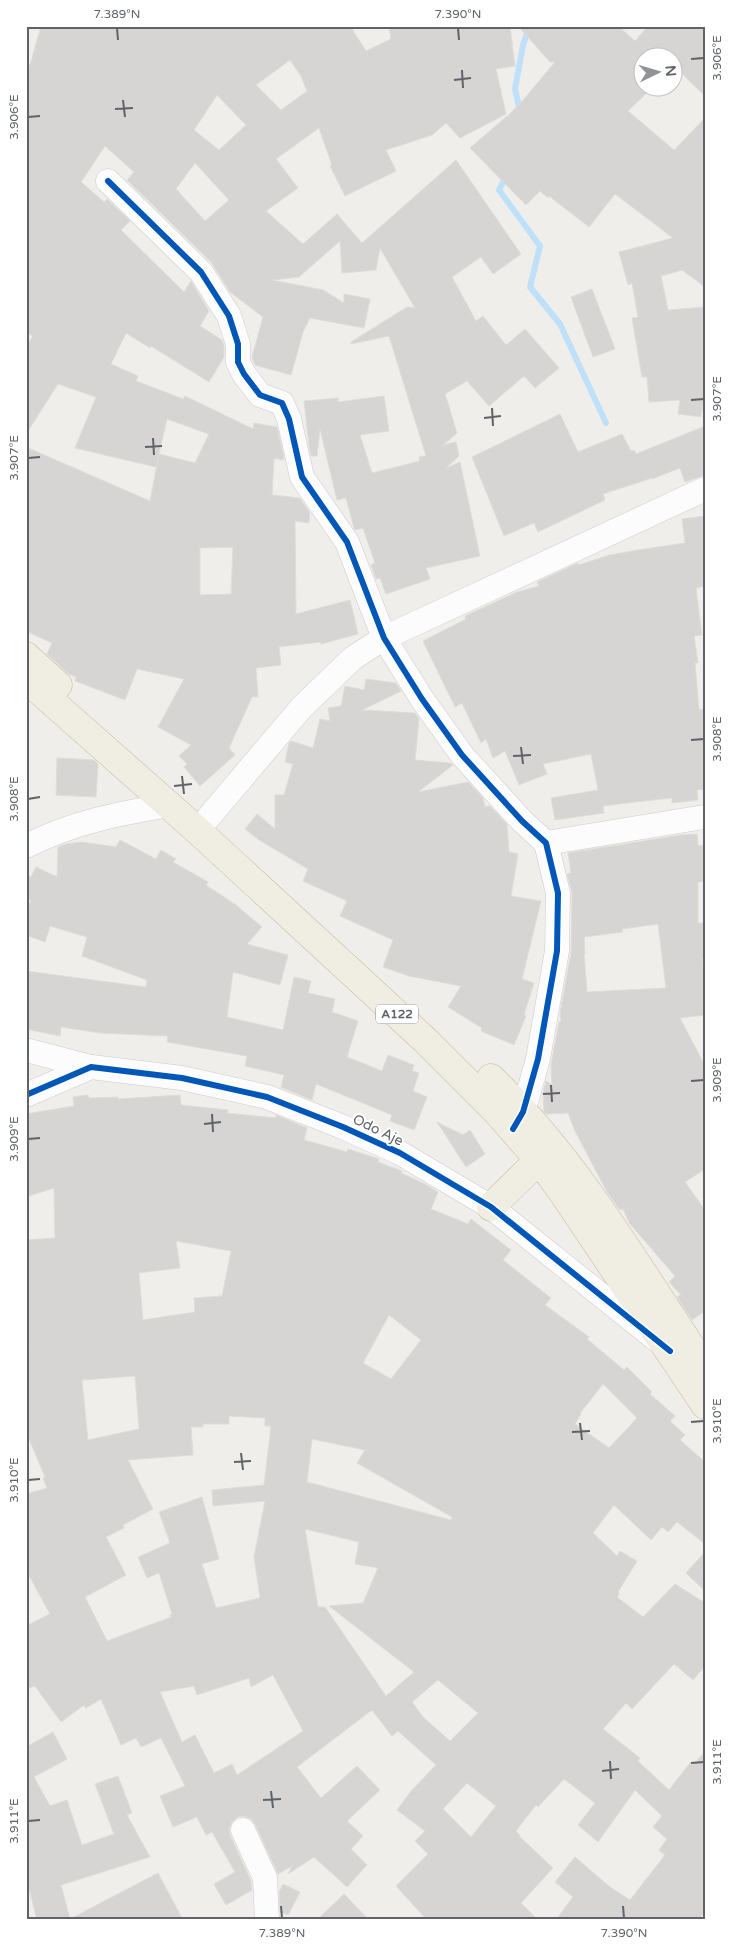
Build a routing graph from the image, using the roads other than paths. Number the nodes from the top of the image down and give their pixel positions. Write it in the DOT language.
graph roads {
  1 [pos="108,181"];
  2 [pos="705,489"];
  3 [pos="384,638"];
  4 [pos="26,656"];
  5 [pos="26,679"];
  6 [pos="169,805"];
  7 [pos="704,817"];
  8 [pos="208,818"];
  9 [pos="546,844"];
  10 [pos="26,846"];
  11 [pos="26,1050"];
  12 [pos="91,1067"];
  13 [pos="26,1095"];
  14 [pos="518,1120"];
  15 [pos="545,1153"];
  16 [pos="491,1207"];
  17 [pos="670,1351"];
  18 [pos="705,1368"];
  19 [pos="705,1405"];
  20 [pos="243,1830"];
  21 [pos="267,1920"];
  1 -- 3 [label="street"];
  2 -- 3 [label="street"];
  3 -- 8 [label="street"];
  3 -- 9 [label="street"];
  4 -- 8 [label="highway, A122"];
  5 -- 6 [label="highway, A122"];
  6 -- 10 [label="street"];
  6 -- 14 [label="highway, A122"];
  7 -- 9 [label="street"];
  8 -- 14 [label="highway, A122"];
  9 -- 14 [label="street"];
  11 -- 12 [label="street, Odo Aje"];
  12 -- 13 [label="street"];
  12 -- 16 [label="street, Odo Aje"];
  14 -- 15 [label="highway, A122"];
  15 -- 16 [label="highway"];
  15 -- 17 [label="highway, A122"];
  15 -- 18 [label="highway, A122"];
  16 -- 17 [label="street, Odo Aje"];
  17 -- 19 [label="highway, A122"];
  20 -- 21 [label="street"];
}
